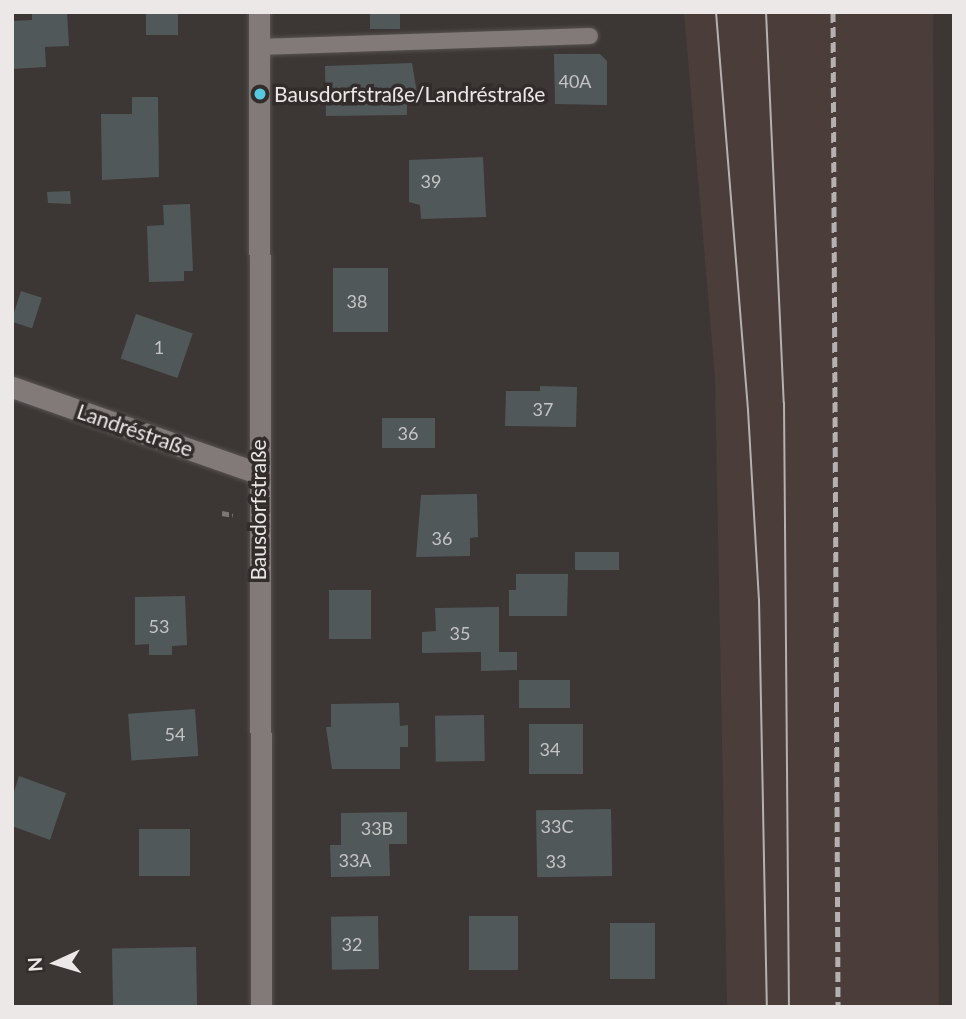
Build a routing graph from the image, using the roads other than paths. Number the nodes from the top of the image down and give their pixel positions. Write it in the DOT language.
graph roads {
  1 [pos="259,12"];
  2 [pos="590,36"];
  3 [pos="259,47"];
  4 [pos="12,387"];
  5 [pos="258,473"];
  6 [pos="261,1007"];
  1 -- 3 [label="street, Bausdorfstraße"];
  2 -- 3 [label="lane"];
  3 -- 5 [label="street, Bausdorfstraße"];
  4 -- 5 [label="street, Landréstraße"];
  5 -- 6 [label="street, Bausdorfstraße"];
}
